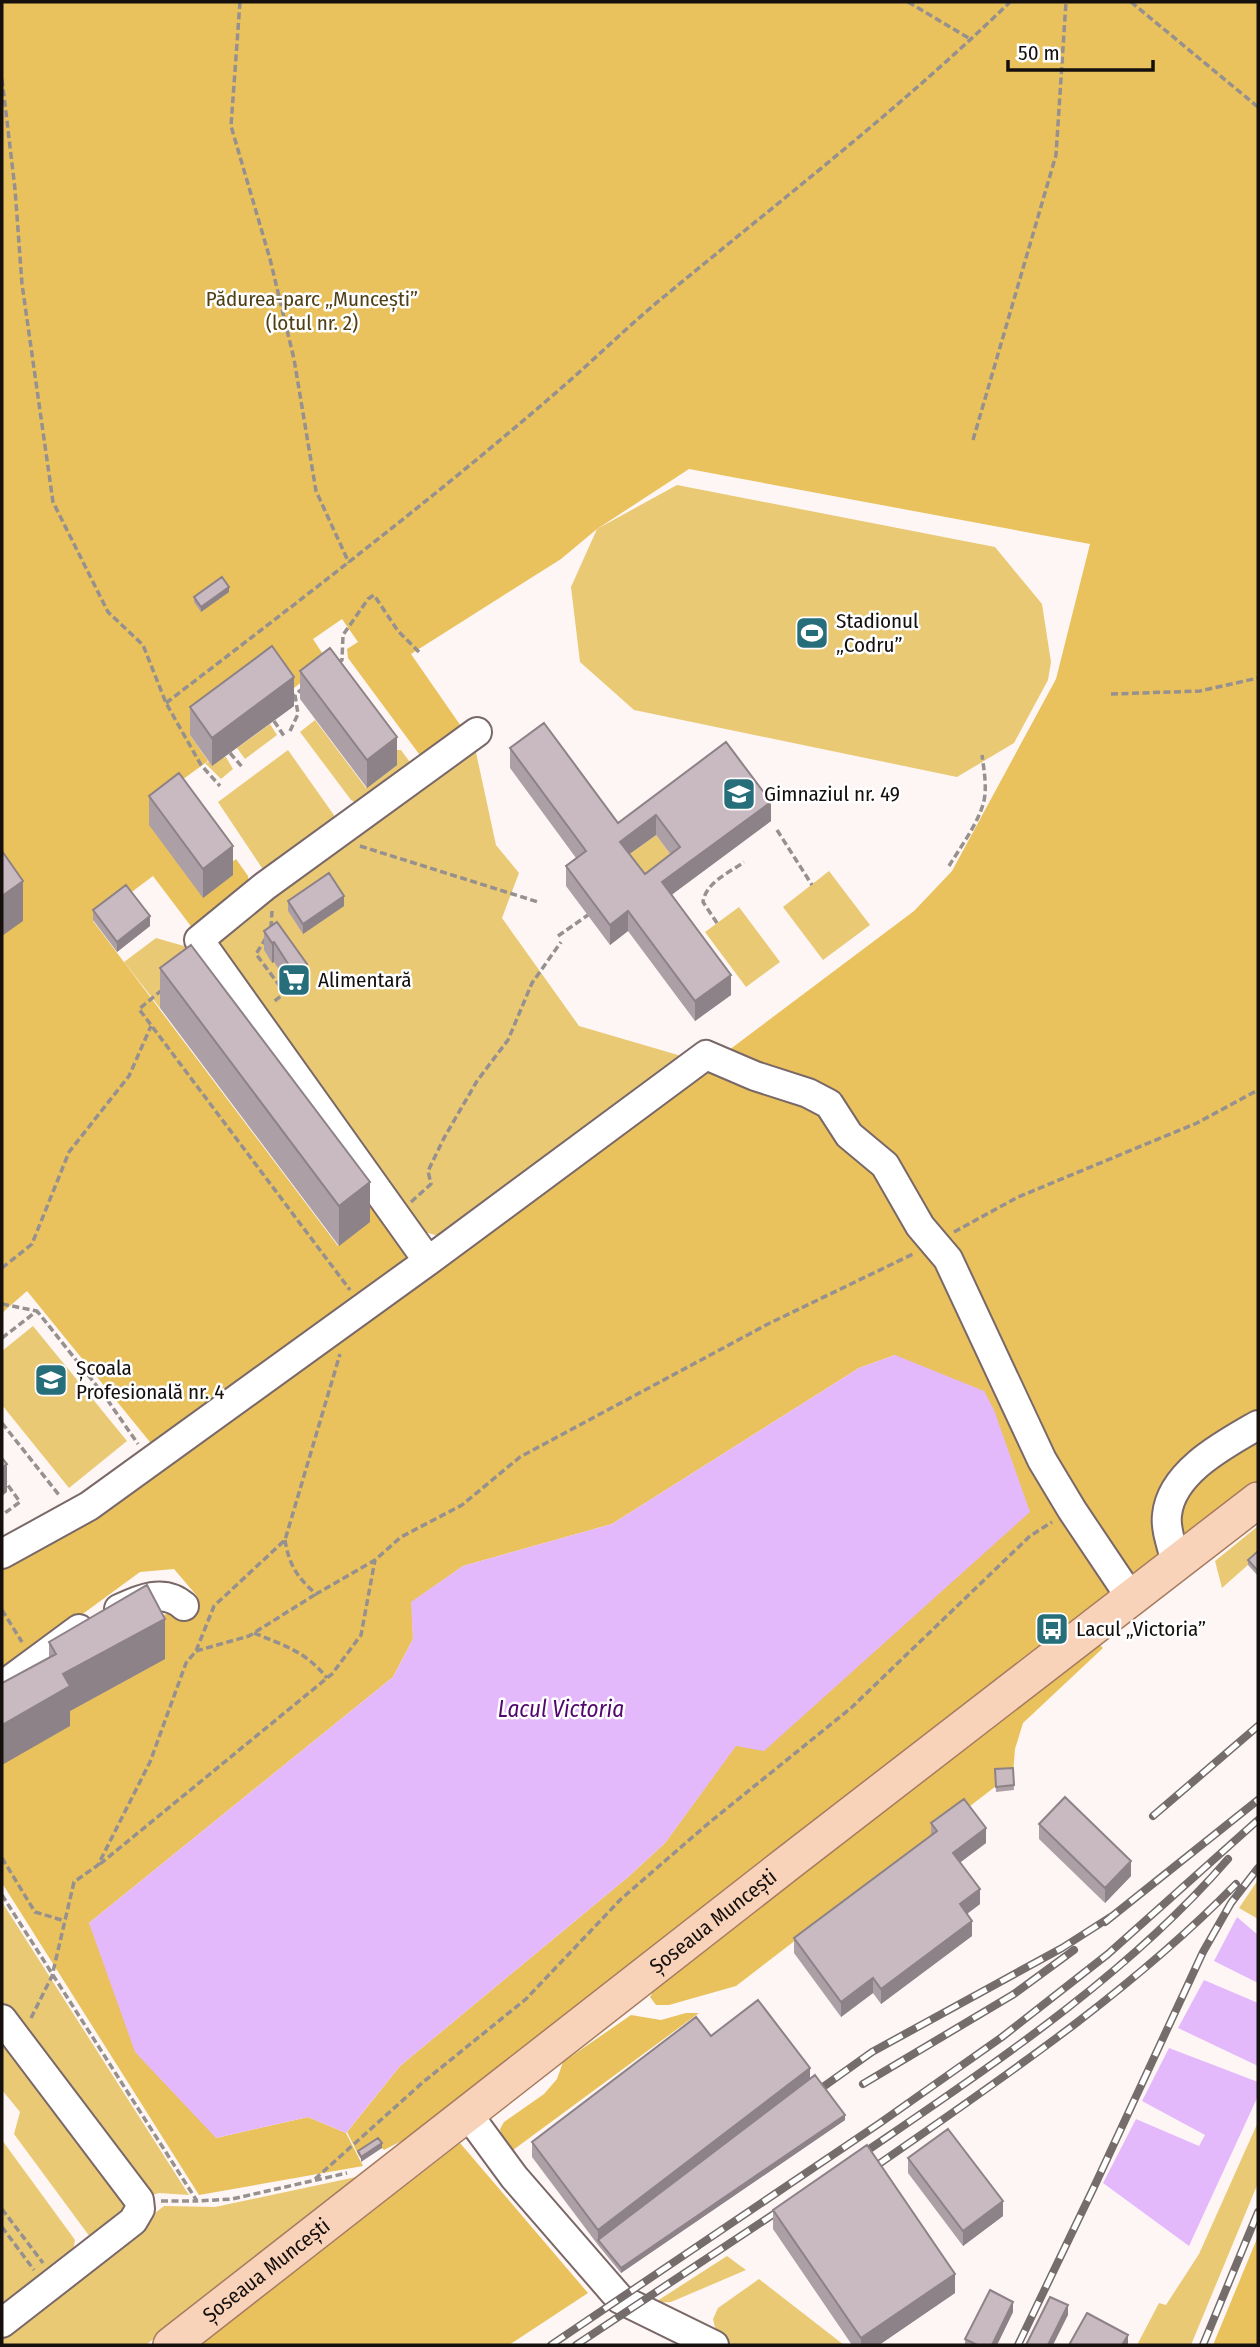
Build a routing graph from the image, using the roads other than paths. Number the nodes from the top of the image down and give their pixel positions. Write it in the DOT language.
graph roads {
  1 [pos="477,732"];
  2 [pos="428,1261"];
  3 [pos="1258,1425"];
  4 [pos="1258,1500"];
  5 [pos="2,1554"];
  6 [pos="1176,1563"];
  7 [pos="1132,1598"];
  8 [pos="184,1606"];
  9 [pos="2,1686"];
  10 [pos="2,2019"];
  11 [pos="467,2113"];
  12 [pos="2,2323"];
  13 [pos="172,2345"];
  14 [pos="714,2345"];
  1 -- 2 [label="lane"];
  2 -- 5 [label="lane"];
  2 -- 7 [label="lane"];
  3 -- 6 [label="lane"];
  4 -- 6 [label="main road, Șoseaua Muncești"];
  6 -- 7 [label="main road, Șoseaua Muncești"];
  7 -- 11 [label="main road, Șoseaua Muncești"];
  8 -- 9 [label="lane"];
  10 -- 12 [label="lane"];
  11 -- 13 [label="main road, Șoseaua Muncești"];
  11 -- 14 [label="lane"];
}
